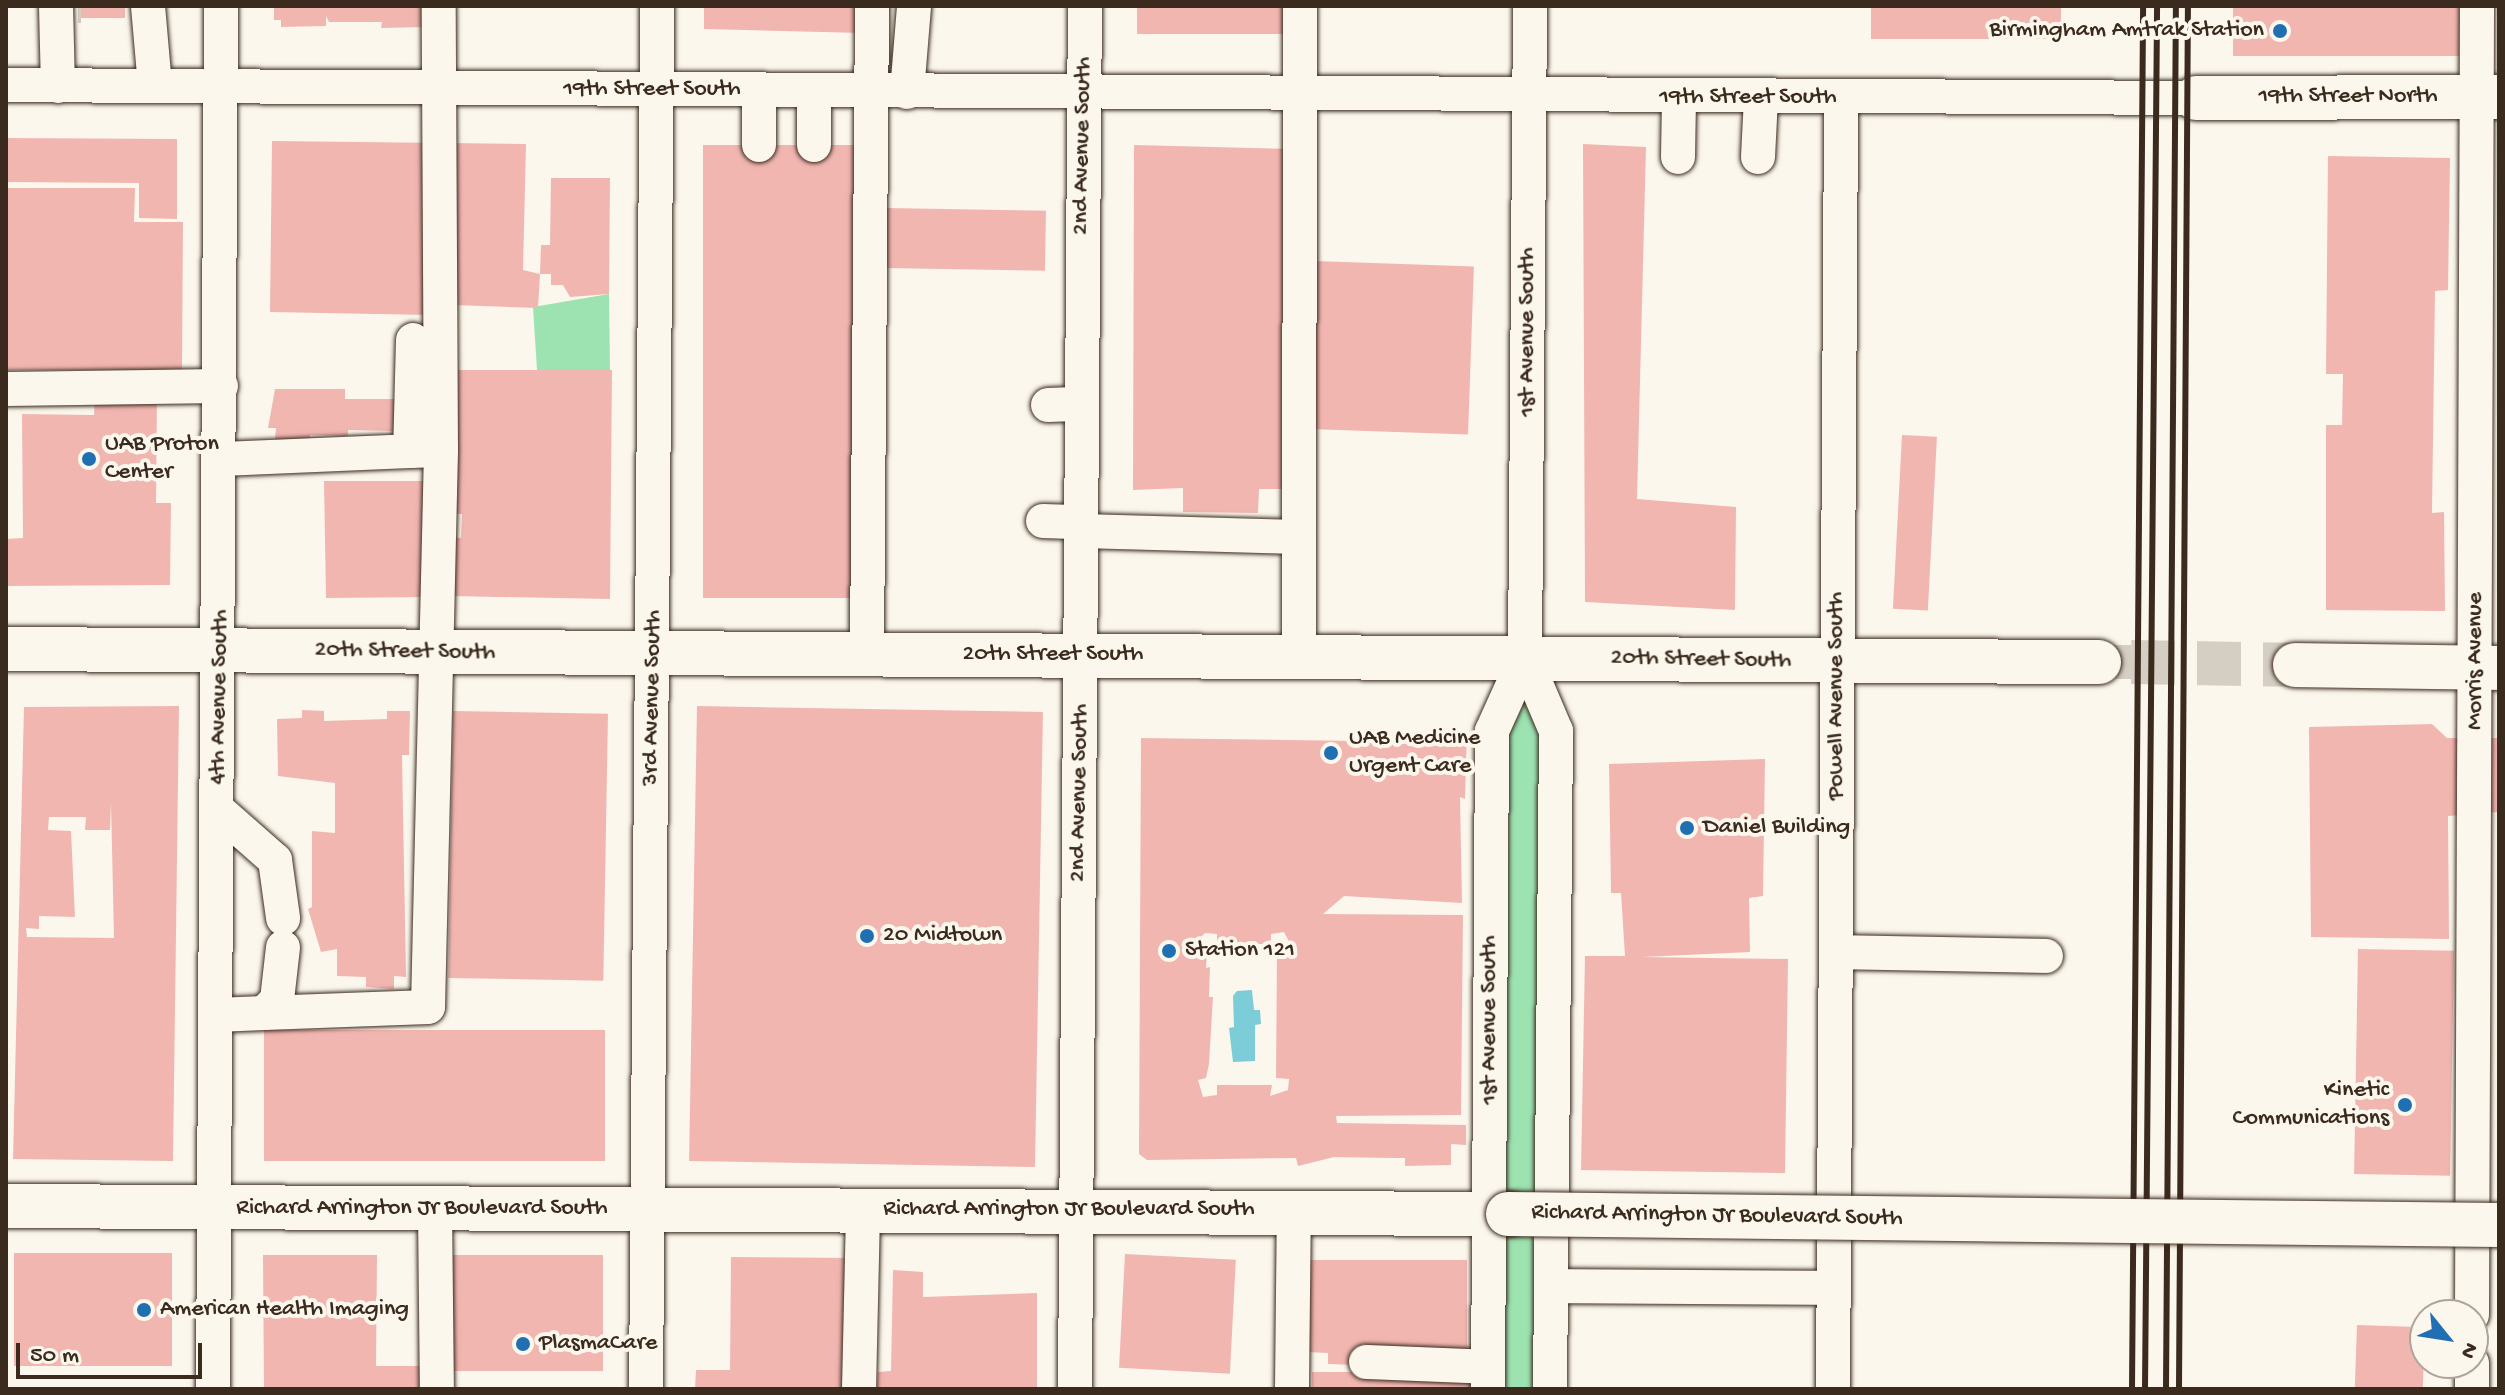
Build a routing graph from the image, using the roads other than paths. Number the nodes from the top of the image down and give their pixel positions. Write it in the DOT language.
graph roads {
  1 [pos="56,6"];
  2 [pos="78,6"];
  3 [pos="148,6"];
  4 [pos="221,6"];
  5 [pos="439,6"];
  6 [pos="657,6"];
  7 [pos="872,6"];
  8 [pos="914,6"];
  9 [pos="1085,6"];
  10 [pos="1300,6"];
  11 [pos="1530,6"];
  12 [pos="2477,6"];
  13 [pos="6,85"];
  14 [pos="58,86"];
  15 [pos="155,86"];
  16 [pos="219,87"];
  17 [pos="438,88"];
  18 [pos="656,90"];
  19 [pos="759,91"];
  20 [pos="814,91"];
  21 [pos="871,92"];
  22 [pos="907,92"];
  23 [pos="1083,93"];
  24 [pos="1299,95"];
  25 [pos="1530,97"];
  26 [pos="2487,97"];
  27 [pos="1679,98"];
  28 [pos="1761,98"];
  29 [pos="2196,98"];
  30 [pos="1841,99"];
  31 [pos="759,145"];
  32 [pos="814,145"];
  33 [pos="1678,157"];
  34 [pos="1758,157"];
  35 [pos="413,340"];
  36 [pos="221,386"];
  37 [pos="6,389"];
  38 [pos="426,451"];
  39 [pos="221,459"];
  40 [pos="1043,521"];
  41 [pos="1081,527"];
  42 [pos="1299,537"];
  43 [pos="6,649"];
  44 [pos="221,650"];
  45 [pos="434,653"];
  46 [pos="652,653"];
  47 [pos="867,653"];
  48 [pos="1081,655"];
  49 [pos="1299,656"];
  50 [pos="1525,658"];
  51 [pos="1837,662"];
  52 [pos="2099,662"];
  53 [pos="2295,665"];
  54 [pos="2487,668"];
  55 [pos="218,810"];
  56 [pos="1836,952"];
  57 [pos="2046,956"];
  58 [pos="264,1013"];
  59 [pos="216,1015"];
  60 [pos="6,1206"];
  61 [pos="213,1207"];
  62 [pos="435,1209"];
  63 [pos="648,1209"];
  64 [pos="863,1209"];
  65 [pos="1076,1210"];
  66 [pos="1294,1212"];
  67 [pos="1498,1214"];
  68 [pos="2499,1225"];
  69 [pos="1551,1286"];
  70 [pos="1834,1288"];
  71 [pos="2472,1299"];
  72 [pos="1366,1362"];
  73 [pos="1488,1378"];
  74 [pos="213,1389"];
  75 [pos="437,1389"];
  76 [pos="646,1389"];
  77 [pos="859,1389"];
  78 [pos="1075,1389"];
  79 [pos="1292,1389"];
  80 [pos="1550,1389"];
  81 [pos="1833,1389"];
  1 -- 2 [label="street"];
  1 -- 14 [label="street"];
  3 -- 15 [label="street"];
  4 -- 16 [label="street, 4th Avenue South"];
  5 -- 17 [label="street"];
  6 -- 18 [label="street, 3rd Avenue South"];
  7 -- 21 [label="street"];
  8 -- 22 [label="street"];
  9 -- 23 [label="street, 2nd Avenue South"];
  10 -- 24 [label="street"];
  11 -- 25 [label="street, 1st Avenue South"];
  12 -- 26 [label="street, Morris Avenue"];
  13 -- 14 [label="street, 19th Street South"];
  14 -- 15 [label="street, 19th Street South"];
  15 -- 16 [label="street, 19th Street South"];
  16 -- 17 [label="street, 19th Street South"];
  16 -- 36 [label="street, 4th Avenue South"];
  17 -- 18 [label="street, 19th Street South"];
  17 -- 38 [label="street"];
  18 -- 19 [label="street, 19th Street South"];
  18 -- 46 [label="street, 3rd Avenue South"];
  19 -- 20 [label="street, 19th Street South"];
  19 -- 31 [label="street"];
  20 -- 21 [label="street, 19th Street South"];
  20 -- 32 [label="street"];
  21 -- 22 [label="street, 19th Street South"];
  21 -- 47 [label="street"];
  22 -- 23 [label="street, 19th Street South"];
  23 -- 24 [label="street, 19th Street South"];
  23 -- 41 [label="street, 2nd Avenue South"];
  24 -- 25 [label="street, 19th Street South"];
  24 -- 42 [label="street"];
  25 -- 27 [label="street, 19th Street South"];
  25 -- 50 [label="street, 1st Avenue South"];
  26 -- 29 [label="main road, 19th Street North"];
  26 -- 54 [label="street, Morris Avenue"];
  27 -- 28 [label="street, 19th Street South"];
  27 -- 33 [label="street"];
  28 -- 30 [label="street, 19th Street South"];
  28 -- 34 [label="street"];
  29 -- 30 [label="street, 19th Street South"];
  30 -- 51 [label="street, Powell Avenue South"];
  35 -- 38 [label="street"];
  36 -- 37 [label="street"];
  36 -- 39 [label="street, 4th Avenue South"];
  38 -- 39 [label="street"];
  38 -- 45 [label="street"];
  39 -- 44 [label="street, 4th Avenue South"];
  40 -- 41 [label="street"];
  41 -- 42 [label="street"];
  41 -- 48 [label="street, 2nd Avenue South"];
  42 -- 49 [label="street"];
  43 -- 44 [label="main road, 20th Street South"];
  44 -- 45 [label="main road, 20th Street South"];
  44 -- 55 [label="street, 4th Avenue South"];
  45 -- 46 [label="main road, 20th Street South"];
  45 -- 58 [label="street"];
  46 -- 47 [label="main road, 20th Street South"];
  46 -- 63 [label="street, 3rd Avenue South"];
  47 -- 48 [label="main road, 20th Street South"];
  48 -- 49 [label="main road, 20th Street South"];
  48 -- 65 [label="street, 2nd Avenue South"];
  49 -- 50 [label="main road, 20th Street South"];
  50 -- 51 [label="main road, 20th Street South"];
  50 -- 67 [label="street, 1st Avenue South"];
  50 -- 69 [label="street, 1st Avenue South"];
  51 -- 52 [label="main road, 20th Street South"];
  51 -- 56 [label="street, Powell Avenue South"];
  53 -- 54 [label="main road"];
  54 -- 71 [label="street, Morris Avenue"];
  55 -- 58 [label="street"];
  55 -- 59 [label="street, 4th Avenue South"];
  56 -- 57 [label="street"];
  56 -- 70 [label="street, Powell Avenue South"];
  58 -- 59 [label="street"];
  59 -- 61 [label="street, 4th Avenue South"];
  60 -- 61 [label="main road, Richard Arrington Jr Boulevard South"];
  61 -- 62 [label="main road, Richard Arrington Jr Boulevard South"];
  61 -- 74 [label="street, 4th Avenue South"];
  62 -- 63 [label="main road, Richard Arrington Jr Boulevard South"];
  62 -- 75 [label="street"];
  63 -- 64 [label="main road, Richard Arrington Jr Boulevard South"];
  63 -- 76 [label="street, 3rd Avenue South"];
  64 -- 65 [label="main road, Richard Arrington Jr Boulevard South"];
  64 -- 77 [label="street"];
  65 -- 66 [label="main road, Richard Arrington Jr Boulevard South"];
  65 -- 78 [label="street, 2nd Avenue South"];
  66 -- 67 [label="main road, Richard Arrington Jr Boulevard South"];
  66 -- 79 [label="street"];
  67 -- 68 [label="main road, Richard Arrington Jr Boulevard South, bridge"];
  67 -- 73 [label="street, 1st Avenue South"];
  69 -- 70 [label="street"];
  69 -- 80 [label="street, 1st Avenue South"];
  70 -- 81 [label="street, Powell Avenue South"];
  72 -- 73 [label="street"];
}
